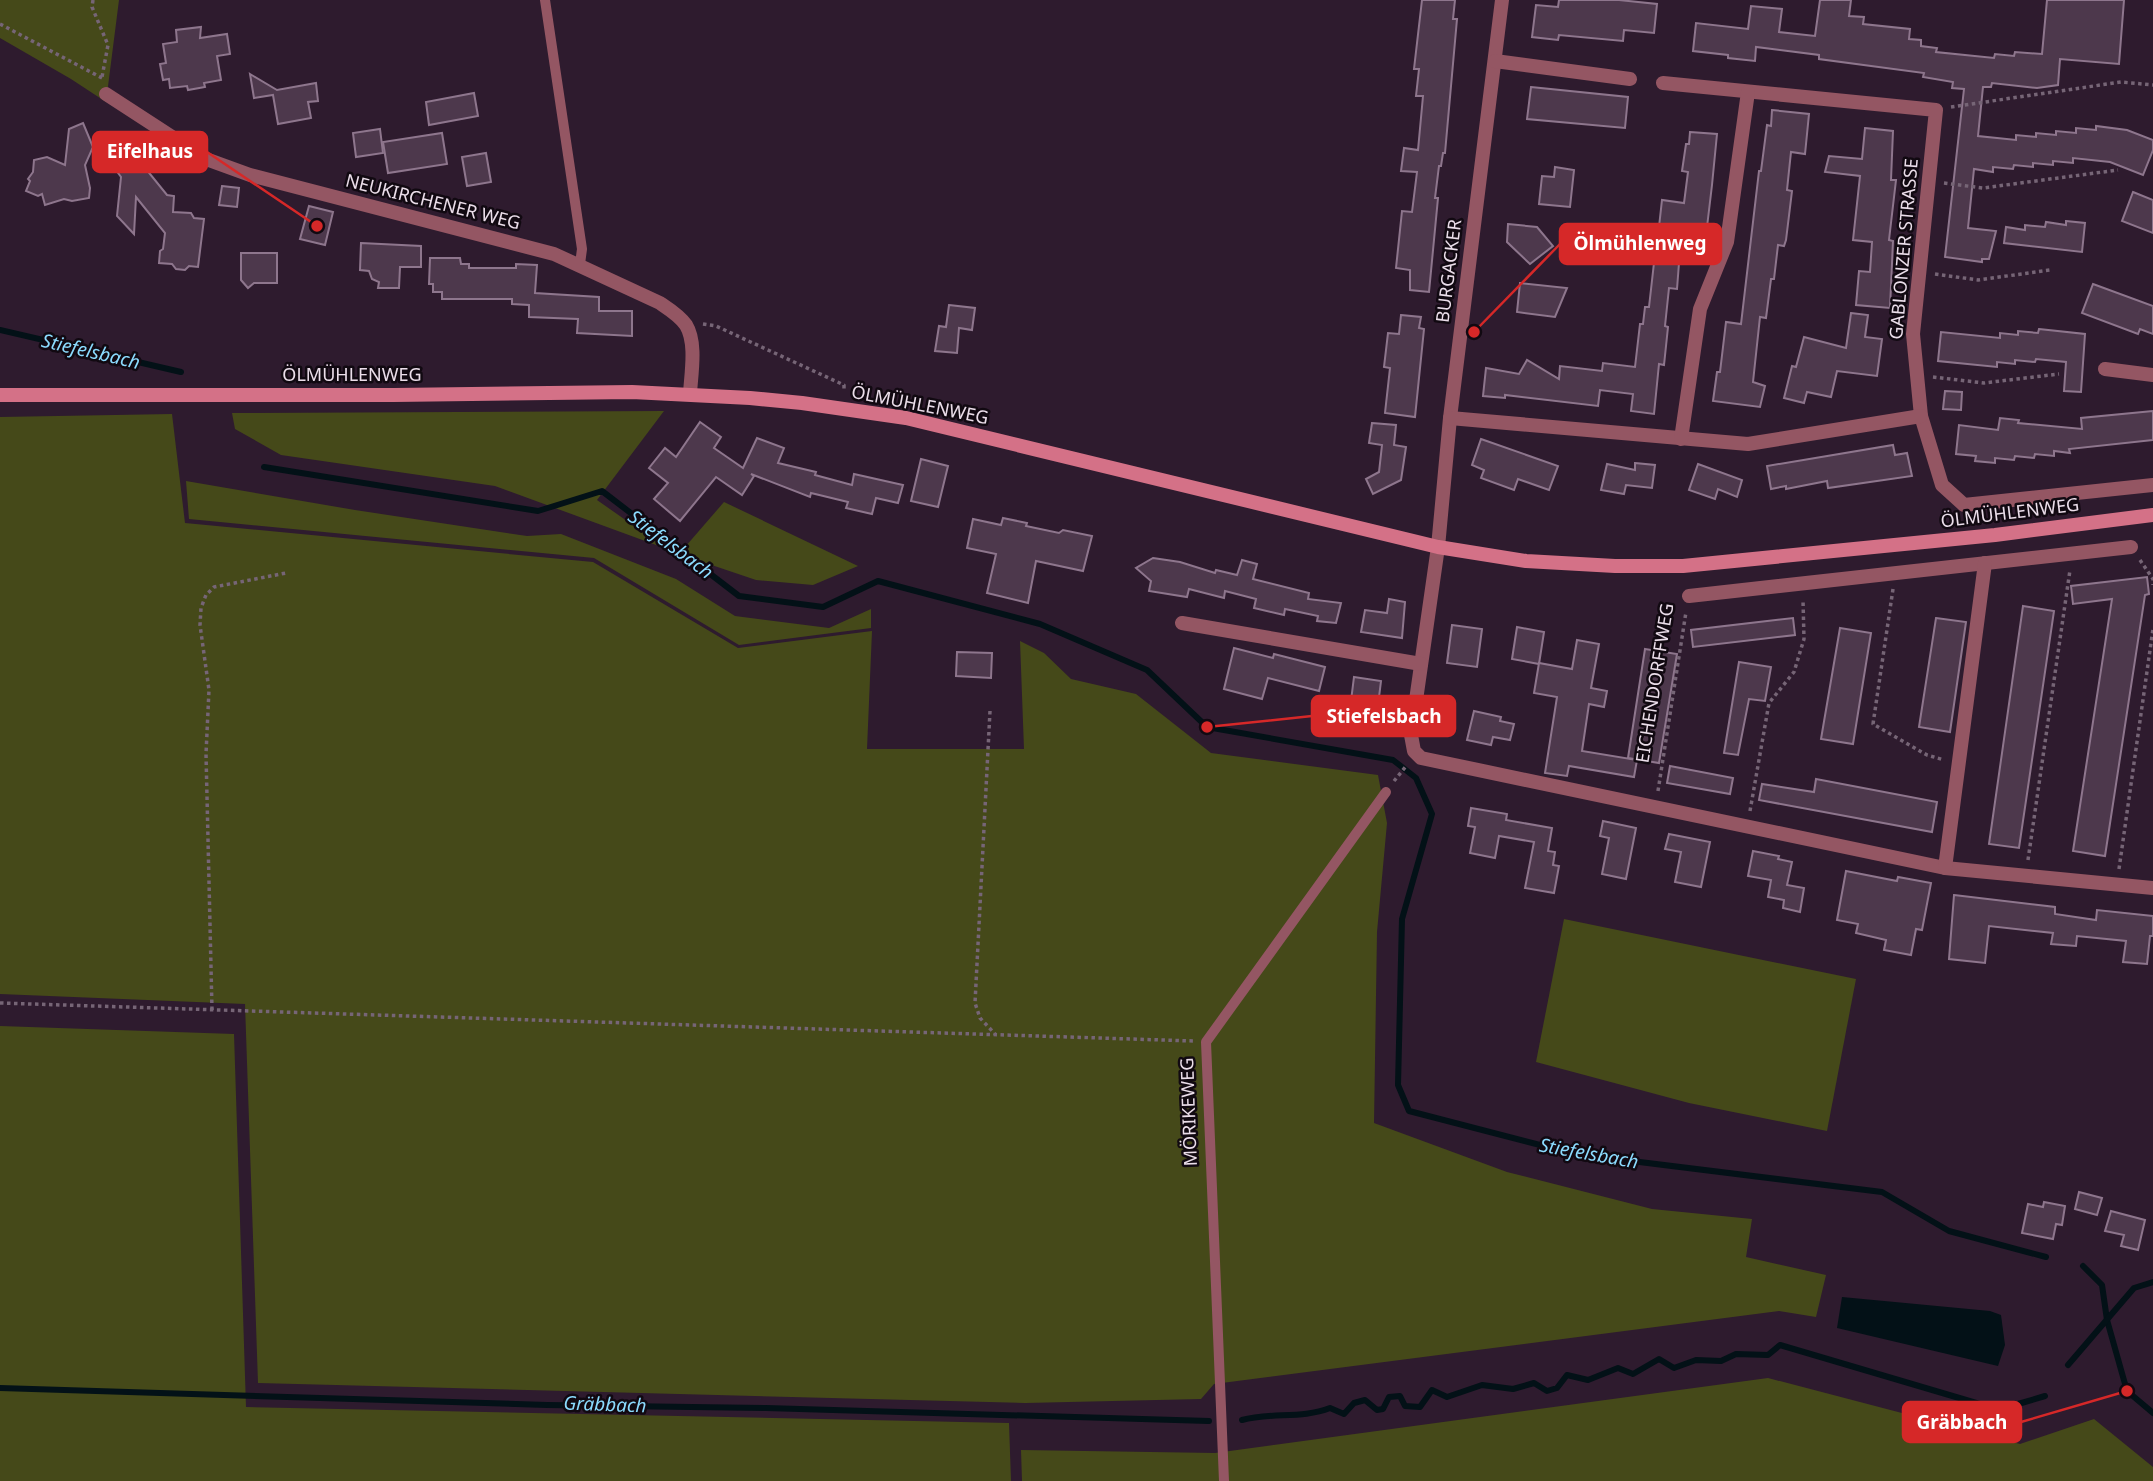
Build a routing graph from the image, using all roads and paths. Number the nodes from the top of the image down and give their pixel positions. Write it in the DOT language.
graph roads {
  1 [pos="93,0"];
  2 [pos="545,0"];
  3 [pos="1502,0"];
  4 [pos="0,24"];
  5 [pos="1495,61"];
  6 [pos="102,77"];
  7 [pos="1630,79"];
  8 [pos="1663,83"];
  9 [pos="2153,85"];
  10 [pos="1748,92"];
  11 [pos="106,94"];
  12 [pos="1936,110"];
  13 [pos="2118,170"];
  14 [pos="1928,180"];
  15 [pos="580,264"];
  16 [pos="2050,270"];
  17 [pos="1919,272"];
  18 [pos="687,327"];
  19 [pos="2105,369"];
  20 [pos="2059,374"];
  21 [pos="1917,375"];
  22 [pos="2153,375"];
  23 [pos="691,394"];
  24 [pos="0,395"];
  25 [pos="844,409"];
  26 [pos="1921,416"];
  27 [pos="1450,418"];
  28 [pos="1681,439"];
  29 [pos="2153,485"];
  30 [pos="2153,515"];
  31 [pos="1438,547"];
  32 [pos="2131,547"];
  33 [pos="2072,554"];
  34 [pos="1985,563"];
  35 [pos="286,573"];
  36 [pos="1895,573"];
  37 [pos="1803,584"];
  38 [pos="2153,585"];
  39 [pos="1689,596"];
  40 [pos="1182,623"];
  41 [pos="2153,629"];
  42 [pos="1421,664"];
  43 [pos="990,711"];
  44 [pos="1407,765"];
  45 [pos="1958,765"];
  46 [pos="1386,792"];
  47 [pos="1655,807"];
  48 [pos="1748,826"];
  49 [pos="1945,868"];
  50 [pos="2025,876"];
  51 [pos="2116,885"];
  52 [pos="2153,888"];
  53 [pos="0,1003"];
  54 [pos="212,1010"];
  55 [pos="996,1035"];
  56 [pos="1206,1042"];
  57 [pos="1224,1481"];
  1 -- 6 [label="path"];
  2 -- 15 [label="lane"];
  3 -- 5 [label="street, BURGACKER"];
  4 -- 6 [label="path"];
  5 -- 7 [label="street"];
  5 -- 27 [label="street, BURGACKER"];
  6 -- 11 [label="path"];
  8 -- 10 [label="street"];
  9 -- 12 [label="path"];
  10 -- 12 [label="street"];
  10 -- 28 [label="street"];
  11 -- 15 [label="street, NEUKIRCHENER WEG"];
  12 -- 14 [label="street, GABLONZER STRASSE"];
  13 -- 14 [label="path"];
  14 -- 17 [label="street, GABLONZER STRASSE"];
  15 -- 18 [label="street, NEUKIRCHENER WEG"];
  16 -- 17 [label="path"];
  17 -- 21 [label="street, GABLONZER STRASSE"];
  18 -- 23 [label="street"];
  18 -- 25 [label="path"];
  19 -- 22 [label="street"];
  20 -- 21 [label="path"];
  21 -- 26 [label="street, GABLONZER STRASSE"];
  23 -- 24 [label="main road, ÖLMÜHLENWEG"];
  23 -- 25 [label="main road, ÖLMÜHLENWEG"];
  25 -- 31 [label="main road, ÖLMÜHLENWEG"];
  26 -- 28 [label="street"];
  26 -- 29 [label="street, GABLONZER STRASSE"];
  27 -- 28 [label="street"];
  27 -- 31 [label="street, BURGACKER"];
  30 -- 31 [label="main road, ÖLMÜHLENWEG"];
  31 -- 42 [label="street"];
  32 -- 33 [label="street, EICHENDORFFWEG"];
  32 -- 38 [label="path"];
  33 -- 34 [label="street, EICHENDORFFWEG"];
  33 -- 50 [label="path"];
  34 -- 36 [label="street, EICHENDORFFWEG"];
  34 -- 45 [label="street"];
  35 -- 54 [label="path"];
  36 -- 37 [label="street, EICHENDORFFWEG"];
  36 -- 45 [label="path"];
  37 -- 39 [label="street, EICHENDORFFWEG"];
  37 -- 48 [label="path"];
  39 -- 47 [label="path, EICHENDORFFWEG"];
  40 -- 42 [label="street"];
  41 -- 51 [label="path"];
  42 -- 47 [label="street"];
  43 -- 55 [label="path"];
  44 -- 46 [label="path"];
  45 -- 49 [label="street"];
  46 -- 56 [label="lane, MÖRIKEWEG"];
  47 -- 48 [label="street"];
  48 -- 49 [label="street"];
  49 -- 50 [label="street"];
  50 -- 51 [label="street"];
  51 -- 52 [label="street"];
  53 -- 54 [label="path"];
  54 -- 55 [label="path"];
  55 -- 56 [label="path"];
  56 -- 57 [label="lane, MÖRIKEWEG"];
}
